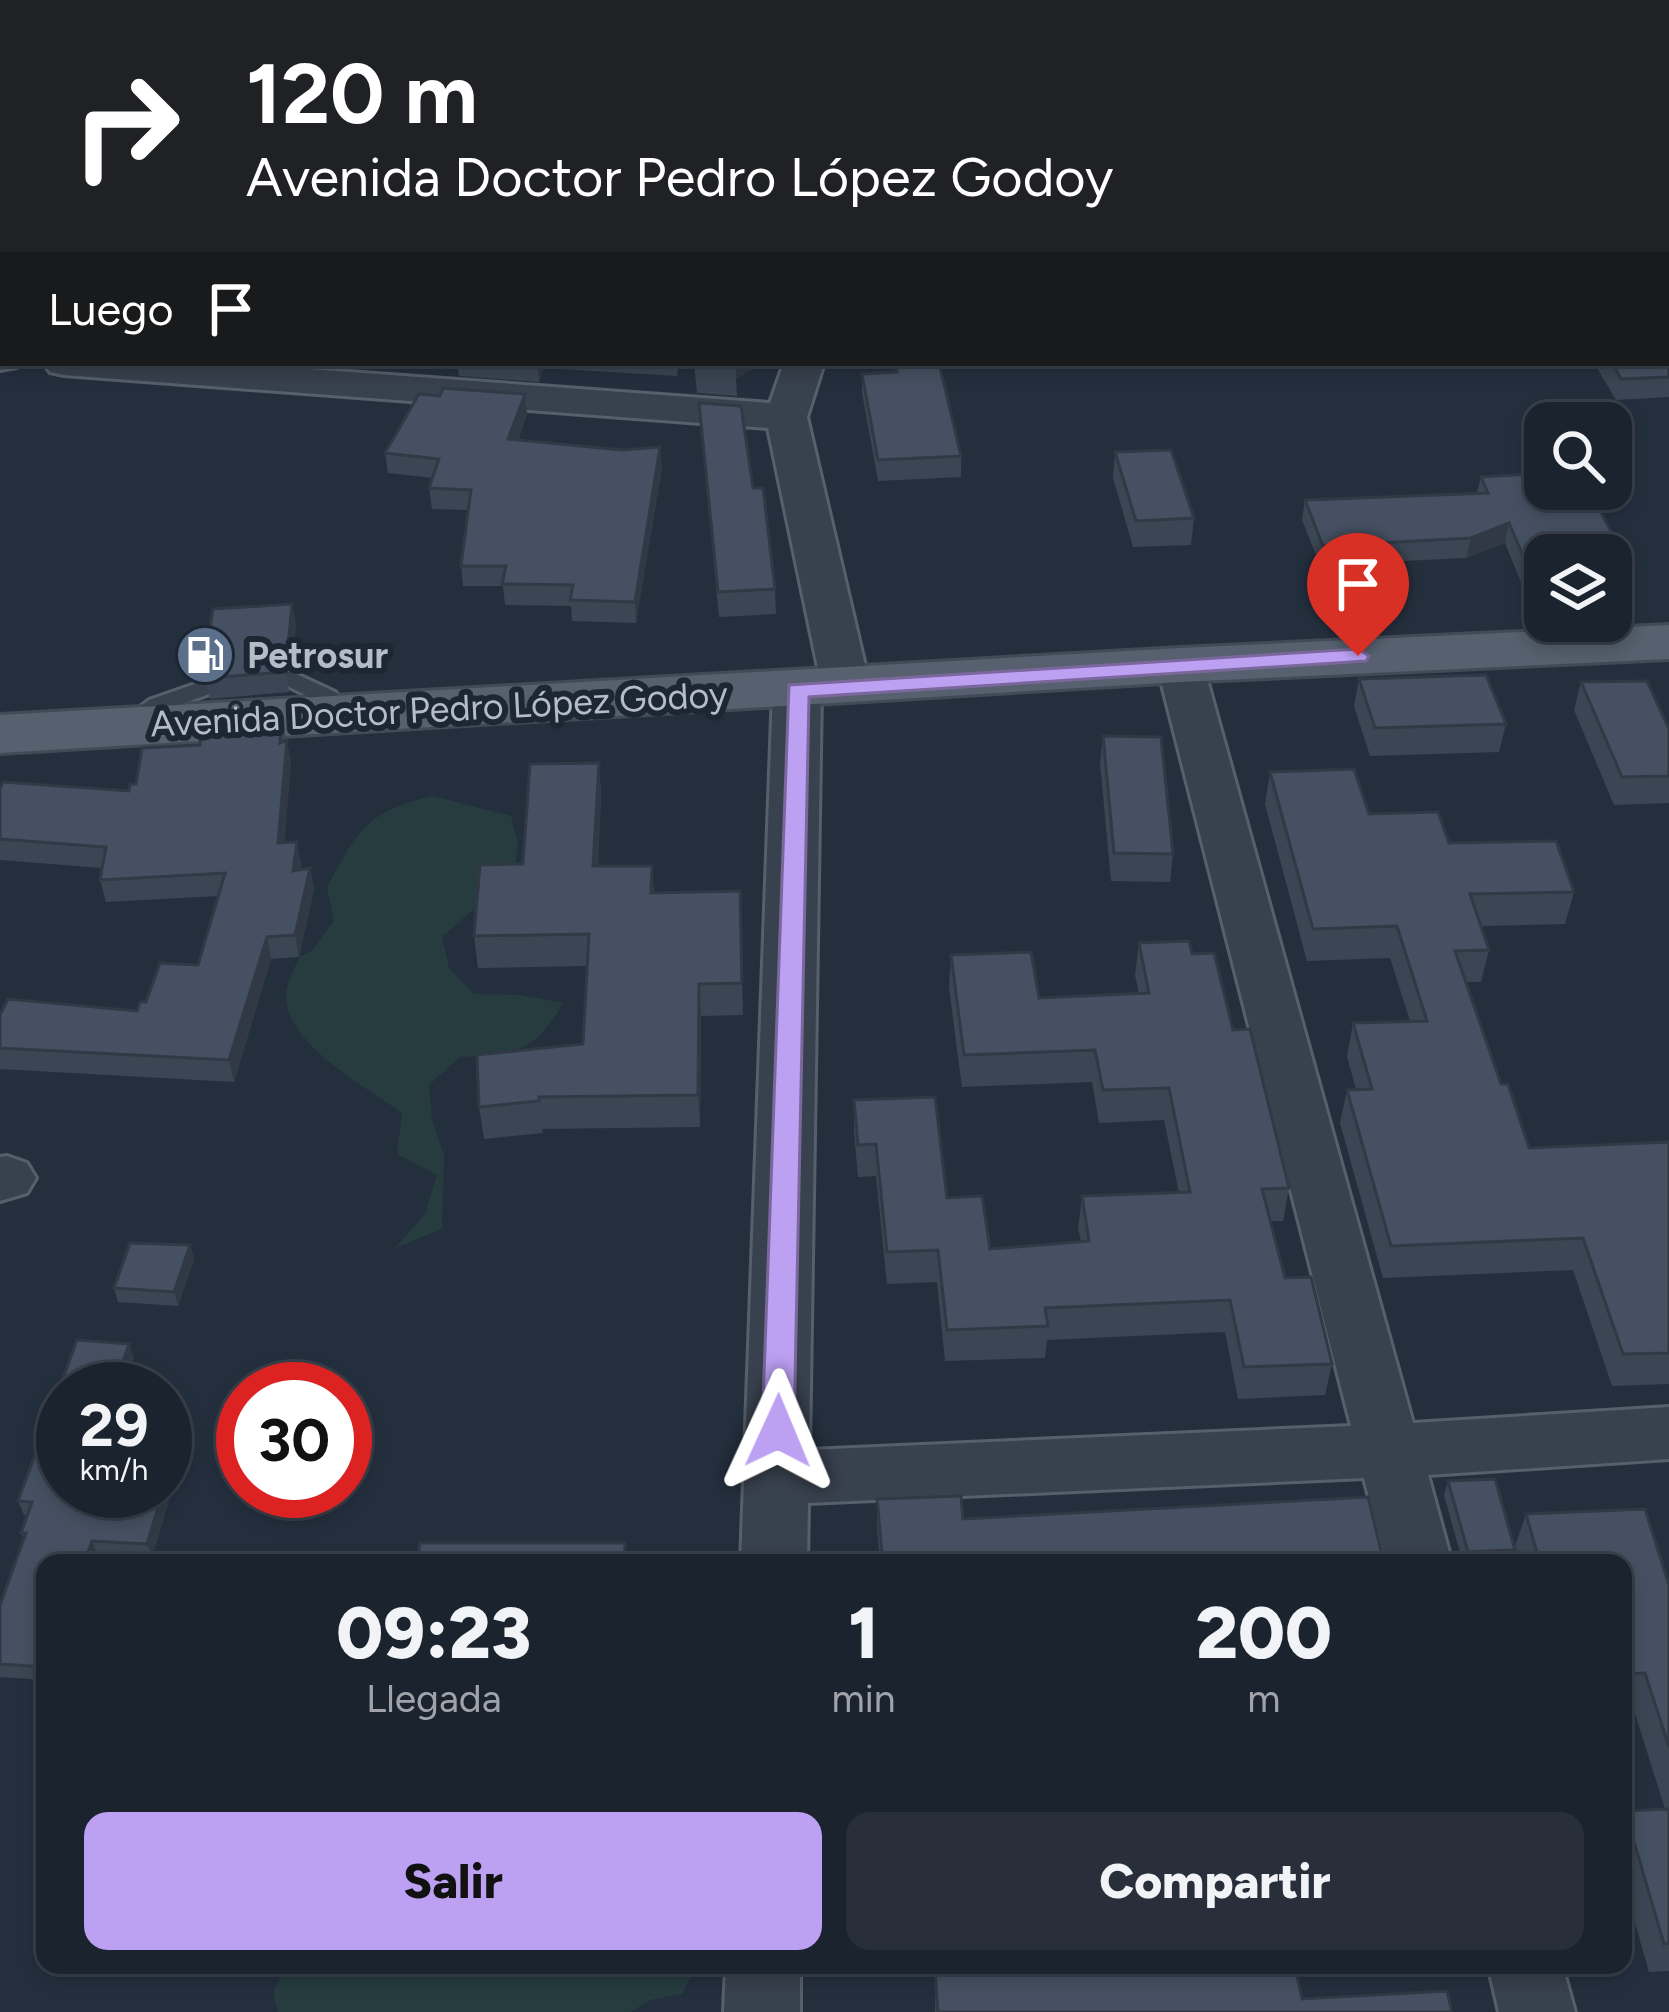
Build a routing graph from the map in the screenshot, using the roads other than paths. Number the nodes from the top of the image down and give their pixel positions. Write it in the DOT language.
graph roads {
  1 [pos="104,366"];
  2 [pos="803,366"];
  3 [pos="786,417"];
  4 [pos="1669,641"];
  5 [pos="1180,664"];
  6 [pos="290,678"];
  7 [pos="215,683"];
  8 [pos="822,688"];
  9 [pos="341,712"];
  10 [pos="128,727"];
  11 [pos="0,734"];
  12 [pos="1669,1433"];
  13 [pos="1389,1451"];
  14 [pos="777,1478"];
  15 [pos="774,1554"];
  16 [pos="1417,1554"];
  17 [pos="764,1974"];
  18 [pos="1527,1974"];
  19 [pos="762,2012"];
  20 [pos="1538,2012"];
  1 -- 3 [label="street"];
  2 -- 3 [label="street"];
  3 -- 8 [label="street"];
  4 -- 5 [label="main road, Avenida Doctor Pedro López Godoy"];
  5 -- 8 [label="main road, Avenida Doctor Pedro López Godoy"];
  5 -- 13 [label="street"];
  6 -- 9 [label="lane"];
  7 -- 10 [label="lane"];
  8 -- 9 [label="main road, Avenida Doctor Pedro López Godoy"];
  8 -- 14 [label="street"];
  9 -- 10 [label="main road, Avenida Doctor Pedro López Godoy"];
  10 -- 11 [label="main road, Avenida Doctor Pedro López Godoy"];
  12 -- 13 [label="street"];
  13 -- 14 [label="street"];
  13 -- 16 [label="street"];
  14 -- 15 [label="street"];
  17 -- 19 [label="street"];
  18 -- 20 [label="street"];
}
